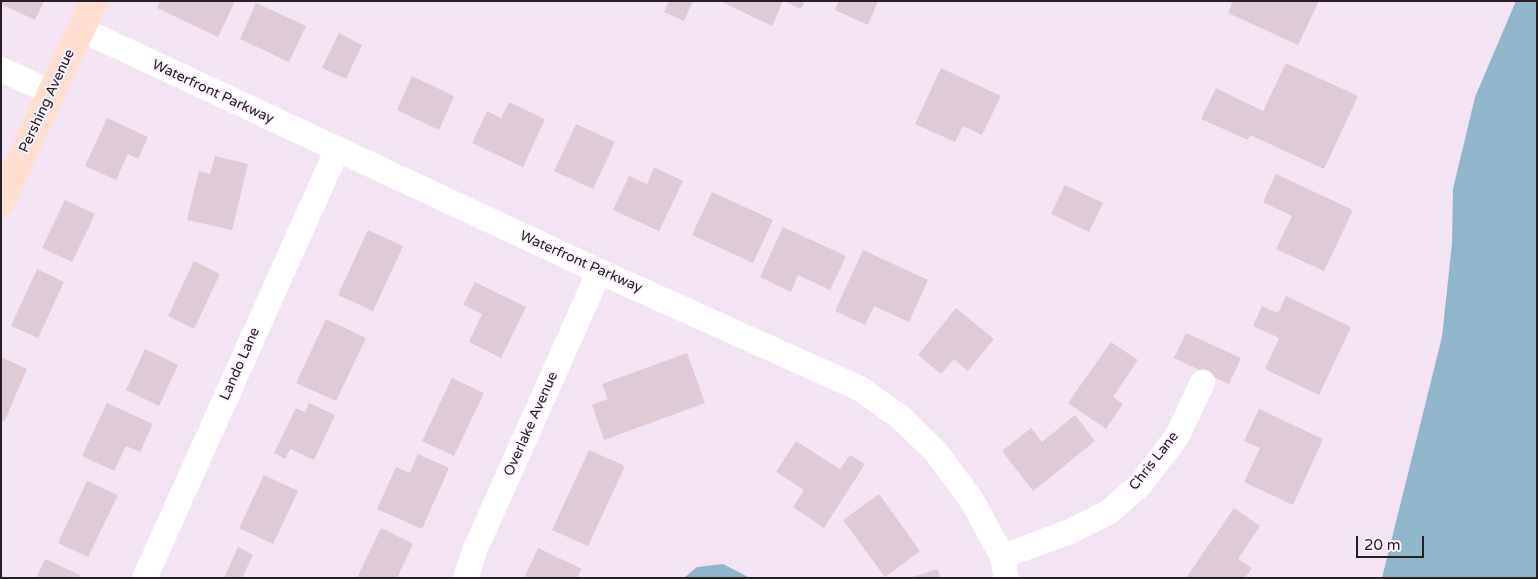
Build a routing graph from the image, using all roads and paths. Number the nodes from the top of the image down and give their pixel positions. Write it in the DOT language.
graph roads {
  1 [pos="94,1"];
  2 [pos="81,30"];
  3 [pos="1,69"];
  4 [pos="51,92"];
  5 [pos="337,149"];
  6 [pos="1,202"];
  7 [pos="599,271"];
  8 [pos="1202,382"];
  9 [pos="1004,567"];
  10 [pos="144,578"];
  11 [pos="465,578"];
  1 -- 2 [label="street, Pershing Avenue"];
  2 -- 4 [label="street, Pershing Avenue"];
  2 -- 5 [label="street, Waterfront Parkway"];
  3 -- 4 [label="street"];
  4 -- 6 [label="street, Pershing Avenue"];
  5 -- 7 [label="street, Waterfront Parkway"];
  5 -- 10 [label="street, Lando Lane"];
  7 -- 9 [label="street, Waterfront Parkway"];
  7 -- 11 [label="street, Overlake Avenue"];
  8 -- 9 [label="street, Chris Lane"];
}
